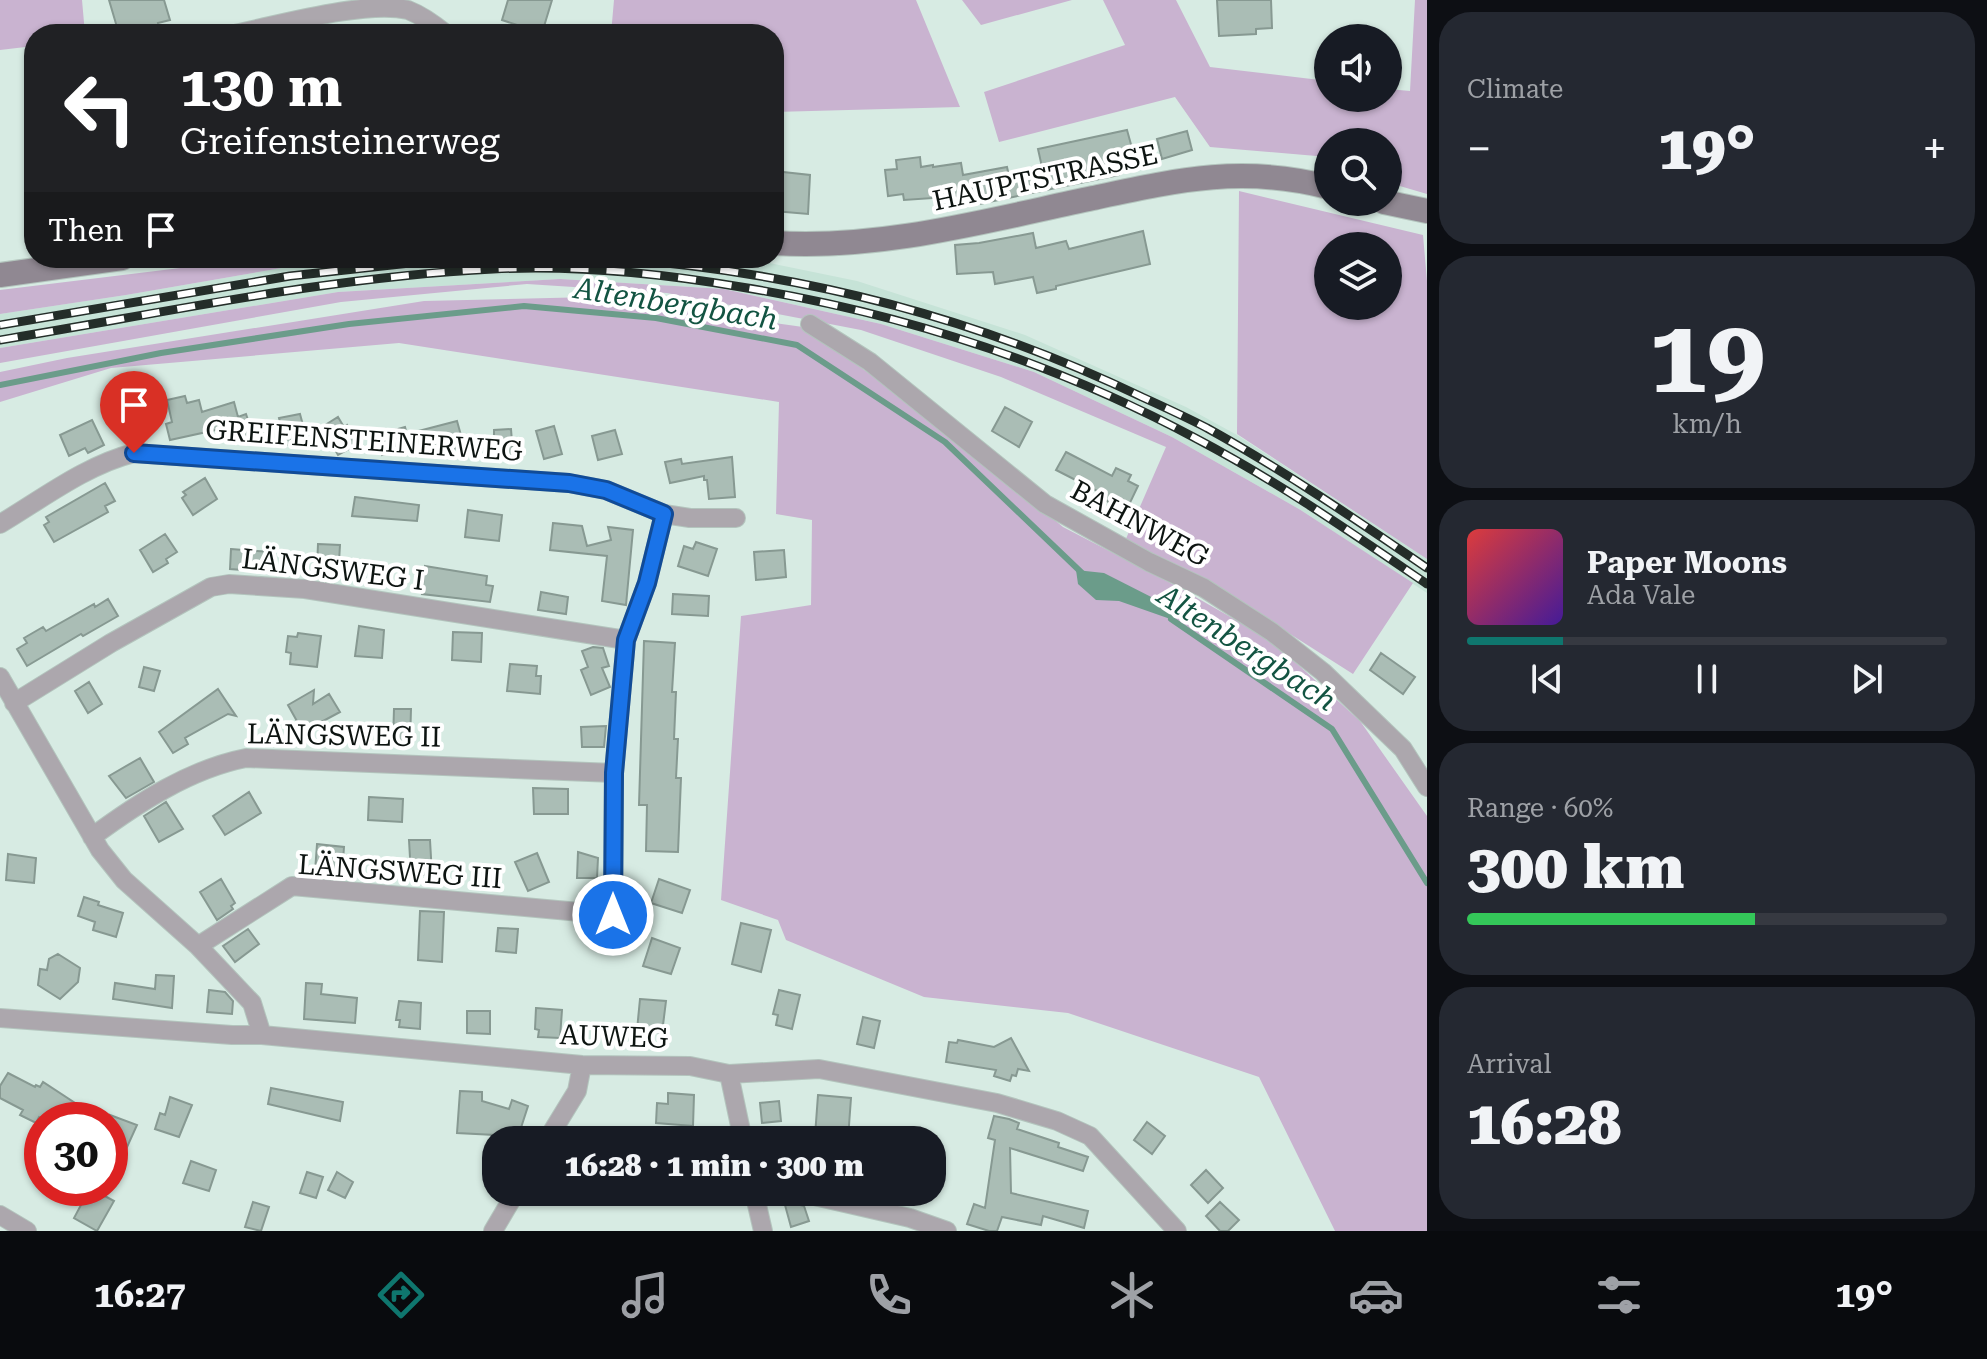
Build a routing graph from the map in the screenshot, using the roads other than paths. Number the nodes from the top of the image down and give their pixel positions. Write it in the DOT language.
graph roads {
  1 [pos="281,24"];
  2 [pos="430,24"];
  3 [pos="1314,183"];
  4 [pos="1402,206"];
  5 [pos="1427,211"];
  6 [pos="784,244"];
  7 [pos="50,268"];
  8 [pos="0,275"];
  9 [pos="810,324"];
  10 [pos="664,514"];
  11 [pos="736,518"];
  12 [pos="0,524"];
  13 [pos="626,640"];
  14 [pos="0,677"];
  15 [pos="14,703"];
  16 [pos="614,773"];
  17 [pos="1427,787"];
  18 [pos="92,837"];
  19 [pos="198,946"];
  20 [pos="0,1018"];
  21 [pos="262,1035"];
  22 [pos="582,1065"];
  23 [pos="729,1074"];
  24 [pos="556,1126"];
  25 [pos="740,1126"];
  26 [pos="508,1206"];
  27 [pos="757,1206"];
  28 [pos="858,1206"];
  29 [pos="0,1215"];
  30 [pos="27,1231"];
  31 [pos="493,1231"];
  32 [pos="763,1231"];
  33 [pos="947,1231"];
  34 [pos="1177,1231"];
  1 -- 2 [label="street"];
  3 -- 6 [label="main road, HAUPTSTRASSE"];
  4 -- 5 [label="main road"];
  7 -- 8 [label="main road"];
  9 -- 17 [label="street, BAHNWEG"];
  10 -- 11 [label="street, GREIFENSTEINERWEG"];
  10 -- 12 [label="street, GREIFENSTEINERWEG"];
  10 -- 13 [label="street"];
  13 -- 15 [label="street, LÄNGSWEG I"];
  13 -- 16 [label="street"];
  14 -- 15 [label="street"];
  15 -- 18 [label="street"];
  16 -- 18 [label="street, LÄNGSWEG II"];
  16 -- 19 [label="street, LÄNGSWEG III"];
  18 -- 19 [label="street"];
  19 -- 21 [label="street"];
  20 -- 21 [label="street, AUWEG"];
  21 -- 22 [label="street, AUWEG"];
  22 -- 23 [label="street, AUWEG"];
  22 -- 24 [label="street"];
  23 -- 25 [label="street"];
  23 -- 34 [label="street, AUWEG"];
  26 -- 31 [label="street"];
  27 -- 32 [label="street"];
  28 -- 33 [label="street"];
  29 -- 30 [label="street"];
}
